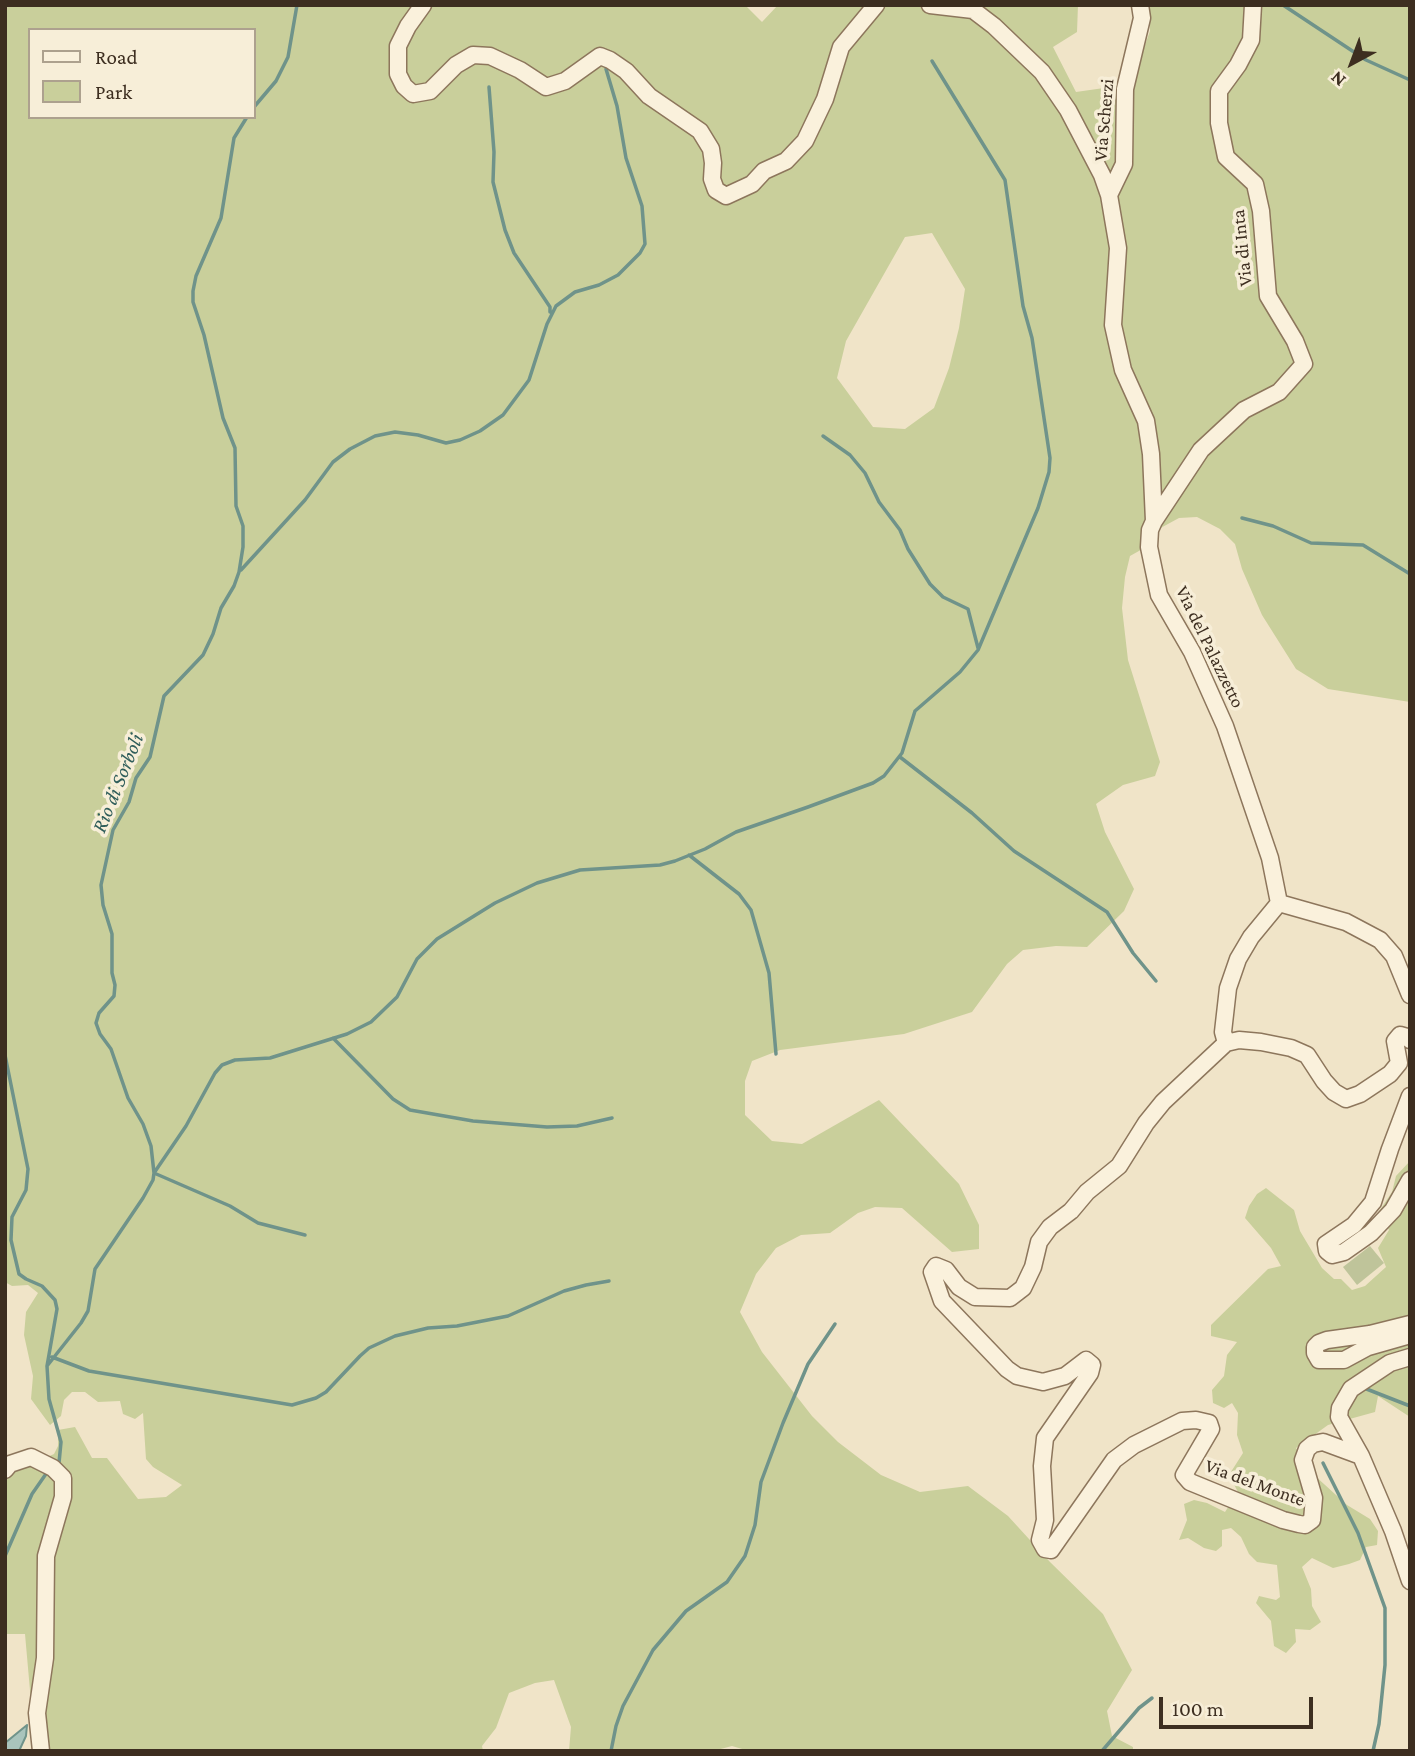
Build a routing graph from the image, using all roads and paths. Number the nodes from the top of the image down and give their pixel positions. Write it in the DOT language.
graph roads {
  1 [pos="423,5"];
  2 [pos="876,5"];
  3 [pos="930,5"];
  4 [pos="1140,5"];
  5 [pos="1252,5"];
  6 [pos="1109,195"];
  7 [pos="1154,521"];
  8 [pos="1279,904"];
  9 [pos="1410,995"];
  10 [pos="1410,1040"];
  11 [pos="1226,1043"];
  12 [pos="1410,1096"];
  13 [pos="1410,1181"];
  14 [pos="1410,1324"];
  15 [pos="1410,1335"];
  16 [pos="1410,1357"];
  17 [pos="1362,1456"];
  18 [pos="5,1470"];
  19 [pos="1410,1581"];
  20 [pos="41,1751"];
  1 -- 2 [label="street"];
  3 -- 6 [label="street, Via del Palazzetto"];
  4 -- 6 [label="street, Via Scherzi"];
  5 -- 7 [label="street, Via di Inta"];
  6 -- 7 [label="street, Via del Palazzetto"];
  7 -- 8 [label="street, Via del Palazzetto"];
  8 -- 9 [label="street"];
  8 -- 11 [label="street"];
  10 -- 11 [label="street"];
  11 -- 17 [label="street, Via del Monte"];
  12 -- 13 [label="street"];
  14 -- 15 [label="street"];
  16 -- 17 [label="street"];
  17 -- 19 [label="street"];
  18 -- 20 [label="street"];
}
